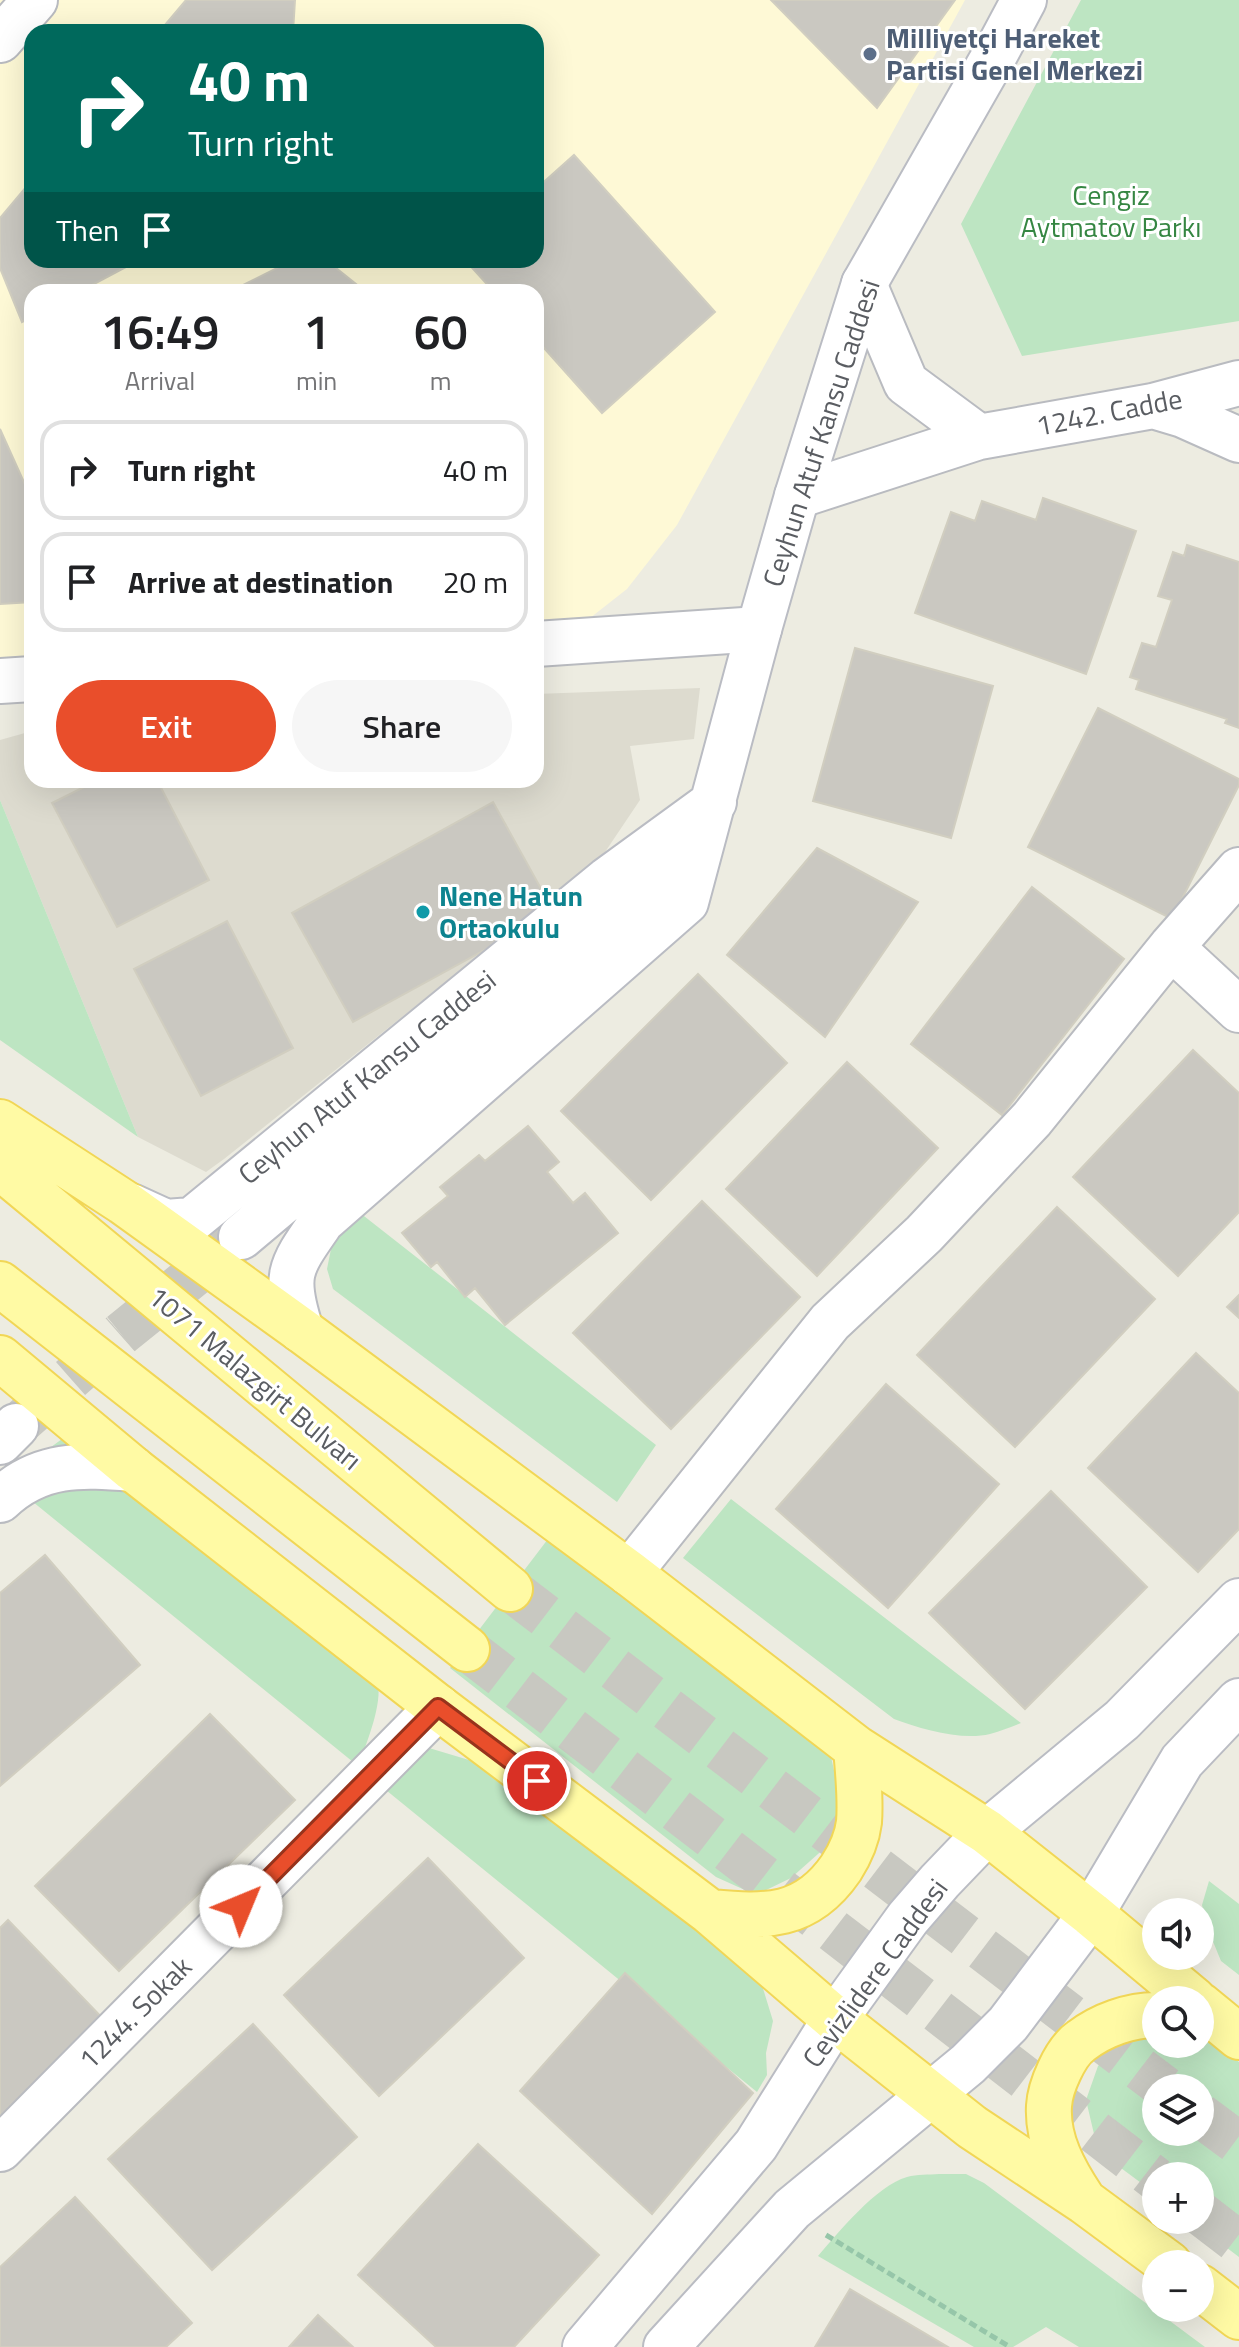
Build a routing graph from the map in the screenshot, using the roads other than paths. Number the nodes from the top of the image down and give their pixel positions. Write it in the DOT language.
graph roads {
  1 [pos="35,0"];
  2 [pos="1024,0"];
  3 [pos="0,40"];
  4 [pos="864,284"];
  5 [pos="1239,383"];
  6 [pos="1153,406"];
  7 [pos="979,437"];
  8 [pos="1239,440"];
  9 [pos="797,496"];
  10 [pos="759,629"];
  11 [pos="544,643"];
  12 [pos="24,680"];
  13 [pos="0,681"];
  14 [pos="714,802"];
  15 [pos="1239,870"];
  16 [pos="1171,947"];
  17 [pos="1239,1010"];
  18 [pos="0,1122"];
  19 [pos="0,1167"];
  20 [pos="123,1202"];
  21 [pos="241,1237"];
  22 [pos="0,1284"];
  23 [pos="301,1330"];
  24 [pos="0,1358"];
  25 [pos="133,1469"];
  26 [pos="0,1500"];
  27 [pos="629,1573"];
  28 [pos="510,1589"];
  29 [pos="1239,1601"];
  30 [pos="467,1649"];
  31 [pos="1239,1701"];
  32 [pos="438,1707"];
  33 [pos="856,1748"];
  34 [pos="987,1832"];
  35 [pos="710,1912"];
  36 [pos="1091,1914"];
  37 [pos="1176,1986"];
  38 [pos="1142,2018"];
  39 [pos="835,2019"];
  40 [pos="932,2094"];
  41 [pos="0,2149"];
  42 [pos="1085,2202"];
  43 [pos="1150,2250"];
  44 [pos="1214,2298"];
  45 [pos="1239,2317"];
  46 [pos="585,2347"];
  47 [pos="666,2347"];
  1 -- 3 [label="main road"];
  2 -- 4 [label="main road, Ceyhun Atuf Kansu Caddesi"];
  4 -- 7 [label="main road"];
  4 -- 9 [label="main road, Ceyhun Atuf Kansu Caddesi"];
  5 -- 6 [label="main road, 1242. Cadde"];
  6 -- 7 [label="main road, 1242. Cadde"];
  6 -- 8 [label="main road"];
  7 -- 9 [label="main road, 1242. Cadde"];
  9 -- 10 [label="main road, Ceyhun Atuf Kansu Caddesi"];
  10 -- 11 [label="main road"];
  10 -- 14 [label="main road, Ceyhun Atuf Kansu Caddesi"];
  12 -- 13 [label="main road"];
  14 -- 20 [label="main road, Ceyhun Atuf Kansu Caddesi"];
  14 -- 21 [label="main road, Ceyhun Atuf Kansu Caddesi"];
  14 -- 23 [label="main road, Ceyhun Atuf Kansu Caddesi"];
  15 -- 16 [label="main road"];
  16 -- 17 [label="main road"];
  16 -- 27 [label="main road"];
  18 -- 20 [label="main road"];
  19 -- 28 [label="main road, 1071 Malazgirt Bulvarı"];
  20 -- 23 [label="main road"];
  22 -- 30 [label="main road"];
  23 -- 27 [label="main road"];
  24 -- 25 [label="main road"];
  25 -- 26 [label="main road"];
  25 -- 32 [label="main road"];
  27 -- 33 [label="main road"];
  29 -- 34 [label="main road, Cevizlidere Caddesi"];
  31 -- 36 [label="main road"];
  32 -- 35 [label="main road"];
  32 -- 41 [label="main road, 1244. Sokak"];
  33 -- 34 [label="main road"];
  33 -- 35 [label="main road"];
  34 -- 36 [label="main road"];
  34 -- 39 [label="main road, Cevizlidere Caddesi"];
  35 -- 39 [label="main road"];
  36 -- 37 [label="main road"];
  36 -- 40 [label="main road"];
  38 -- 42 [label="main road"];
  39 -- 40 [label="main road"];
  39 -- 46 [label="main road, Cevizlidere Caddesi"];
  40 -- 42 [label="main road"];
  40 -- 47 [label="main road"];
  42 -- 43 [label="main road"];
  44 -- 45 [label="main road"];
}
